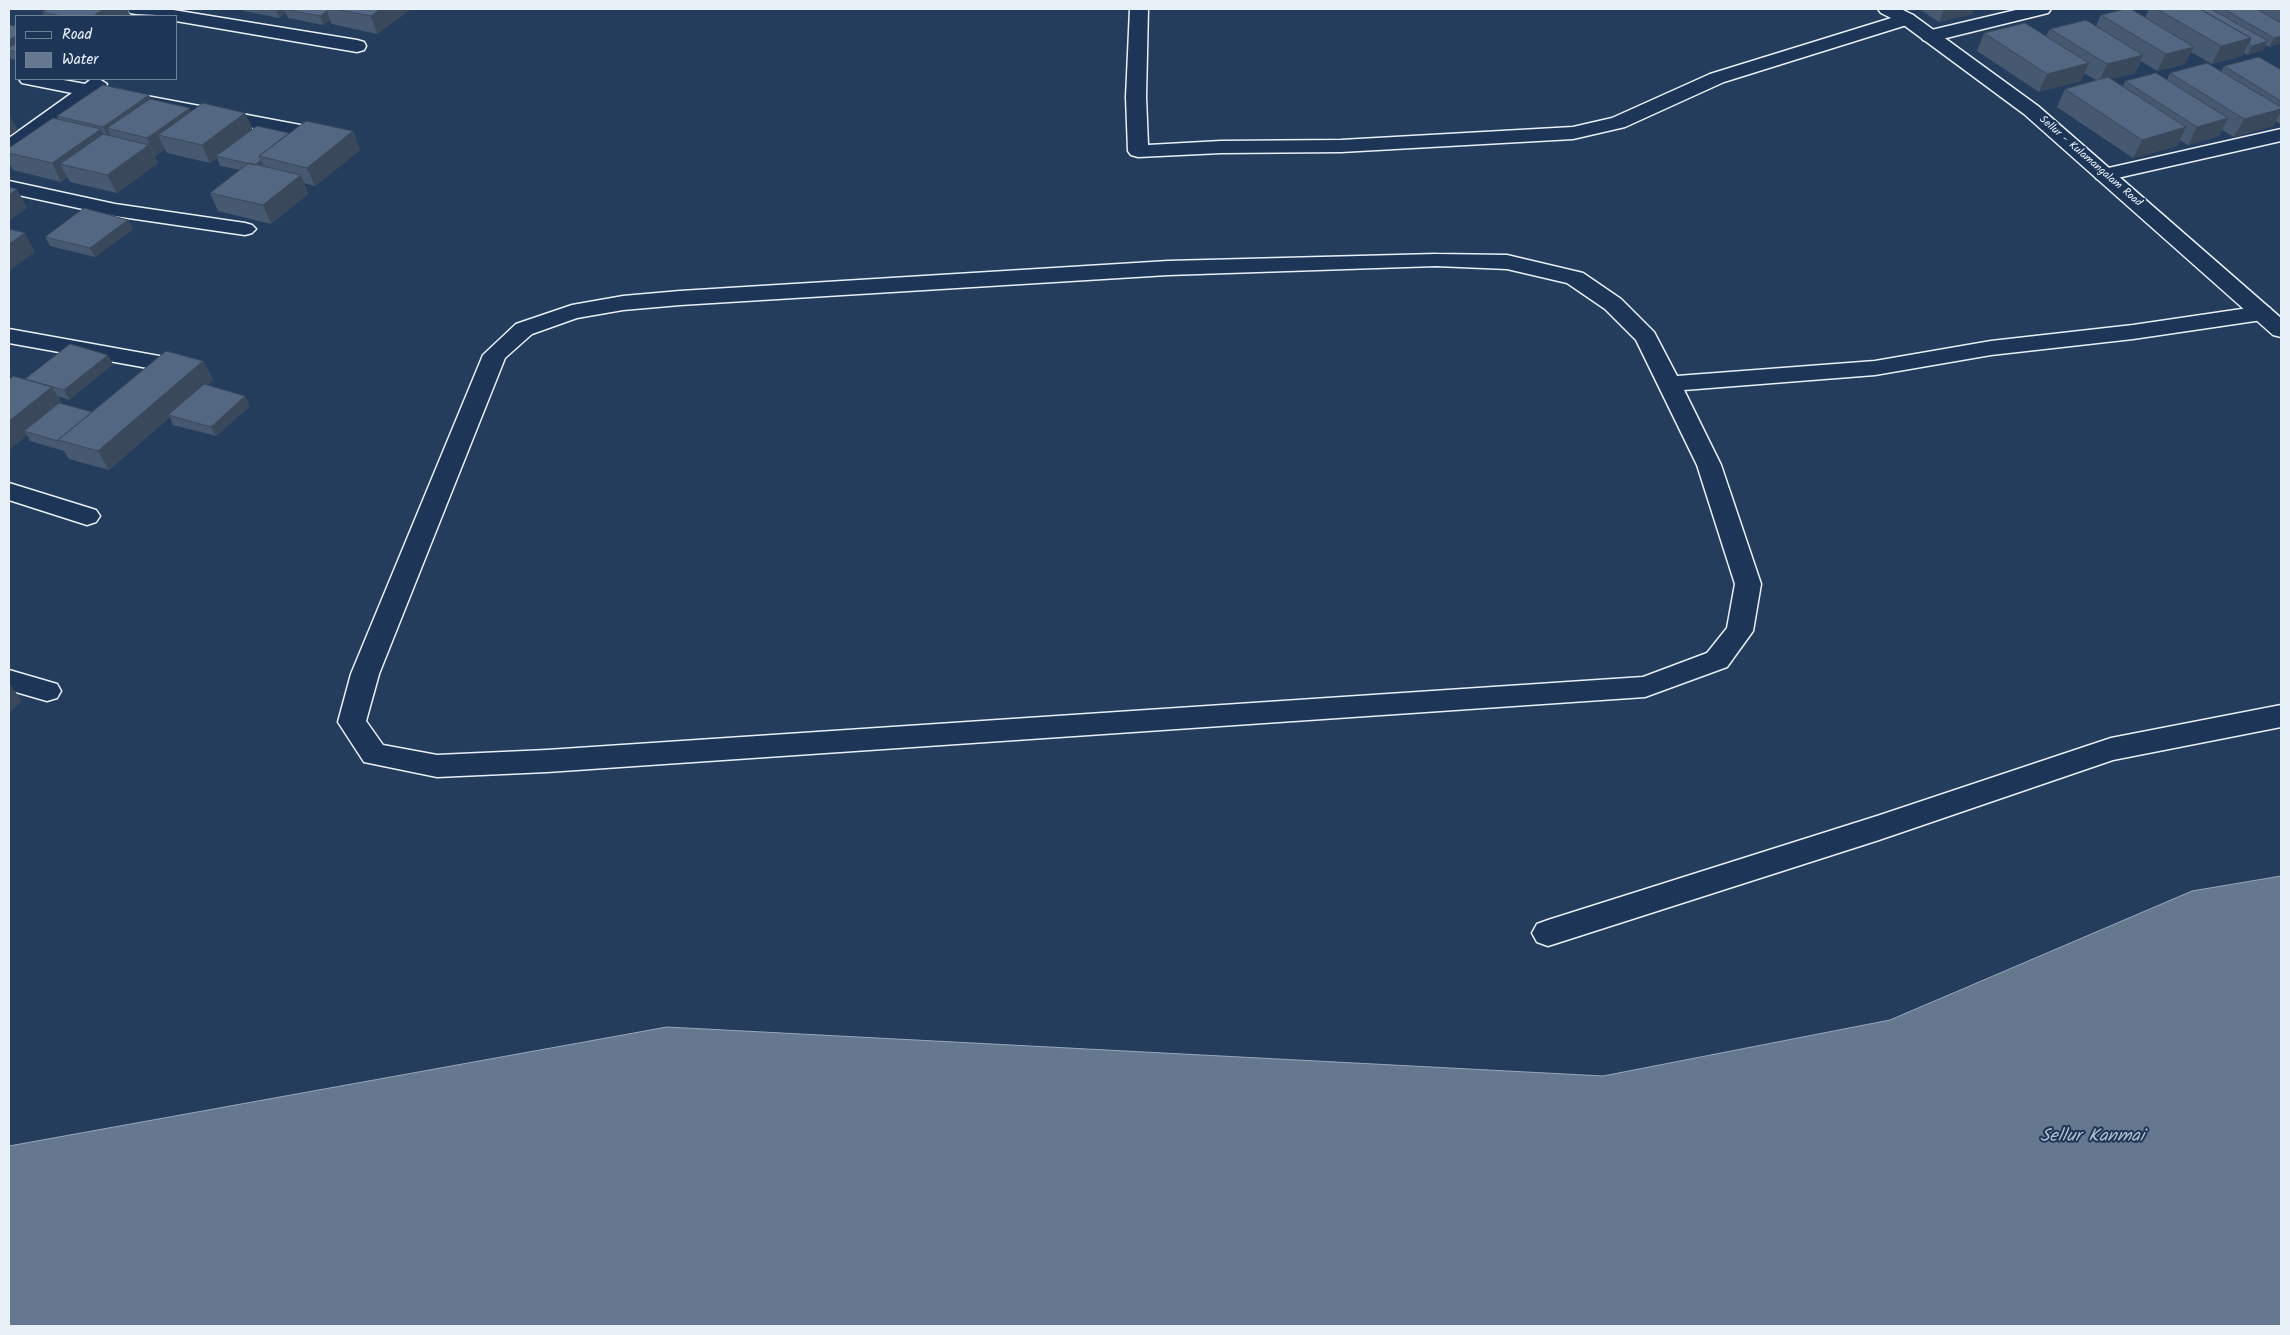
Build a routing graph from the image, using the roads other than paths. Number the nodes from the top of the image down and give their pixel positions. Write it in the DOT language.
graph roads {
  1 [pos="136,9"];
  2 [pos="1140,9"];
  3 [pos="1887,9"];
  4 [pos="2042,9"];
  5 [pos="171,15"];
  6 [pos="189,18"];
  7 [pos="1907,19"];
  8 [pos="1930,36"];
  9 [pos="357,46"];
  10 [pos="34,80"];
  11 [pos="103,80"];
  12 [pos="87,91"];
  13 [pos="2281,135"];
  14 [pos="346,140"];
  15 [pos="9,147"];
  16 [pos="2104,175"];
  17 [pos="9,187"];
  18 [pos="244,229"];
  19 [pos="2262,313"];
  20 [pos="2281,330"];
  21 [pos="9,336"];
  22 [pos="159,363"];
  23 [pos="1669,384"];
  24 [pos="9,491"];
  25 [pos="87,516"];
  26 [pos="9,680"];
  27 [pos="47,691"];
  28 [pos="2281,716"];
  29 [pos="1548,933"];
  1 -- 5 [label="street"];
  2 -- 7 [label="street"];
  3 -- 7 [label="street, Sellur - Kulamangalam Road"];
  4 -- 8 [label="street"];
  6 -- 9 [label="street"];
  7 -- 8 [label="street, Sellur - Kulamangalam Road"];
  8 -- 16 [label="street, Sellur - Kulamangalam Road"];
  10 -- 12 [label="street"];
  11 -- 12 [label="street"];
  12 -- 14 [label="street"];
  12 -- 15 [label="street"];
  13 -- 16 [label="street"];
  16 -- 19 [label="street, Sellur - Kulamangalam Road"];
  17 -- 18 [label="street"];
  19 -- 20 [label="street, Sellur - Kulamangalam Road"];
  19 -- 23 [label="street"];
  21 -- 22 [label="street"];
  23 -- 23 [label="street"];
  24 -- 25 [label="street"];
  26 -- 27 [label="street"];
  28 -- 29 [label="street"];
}
